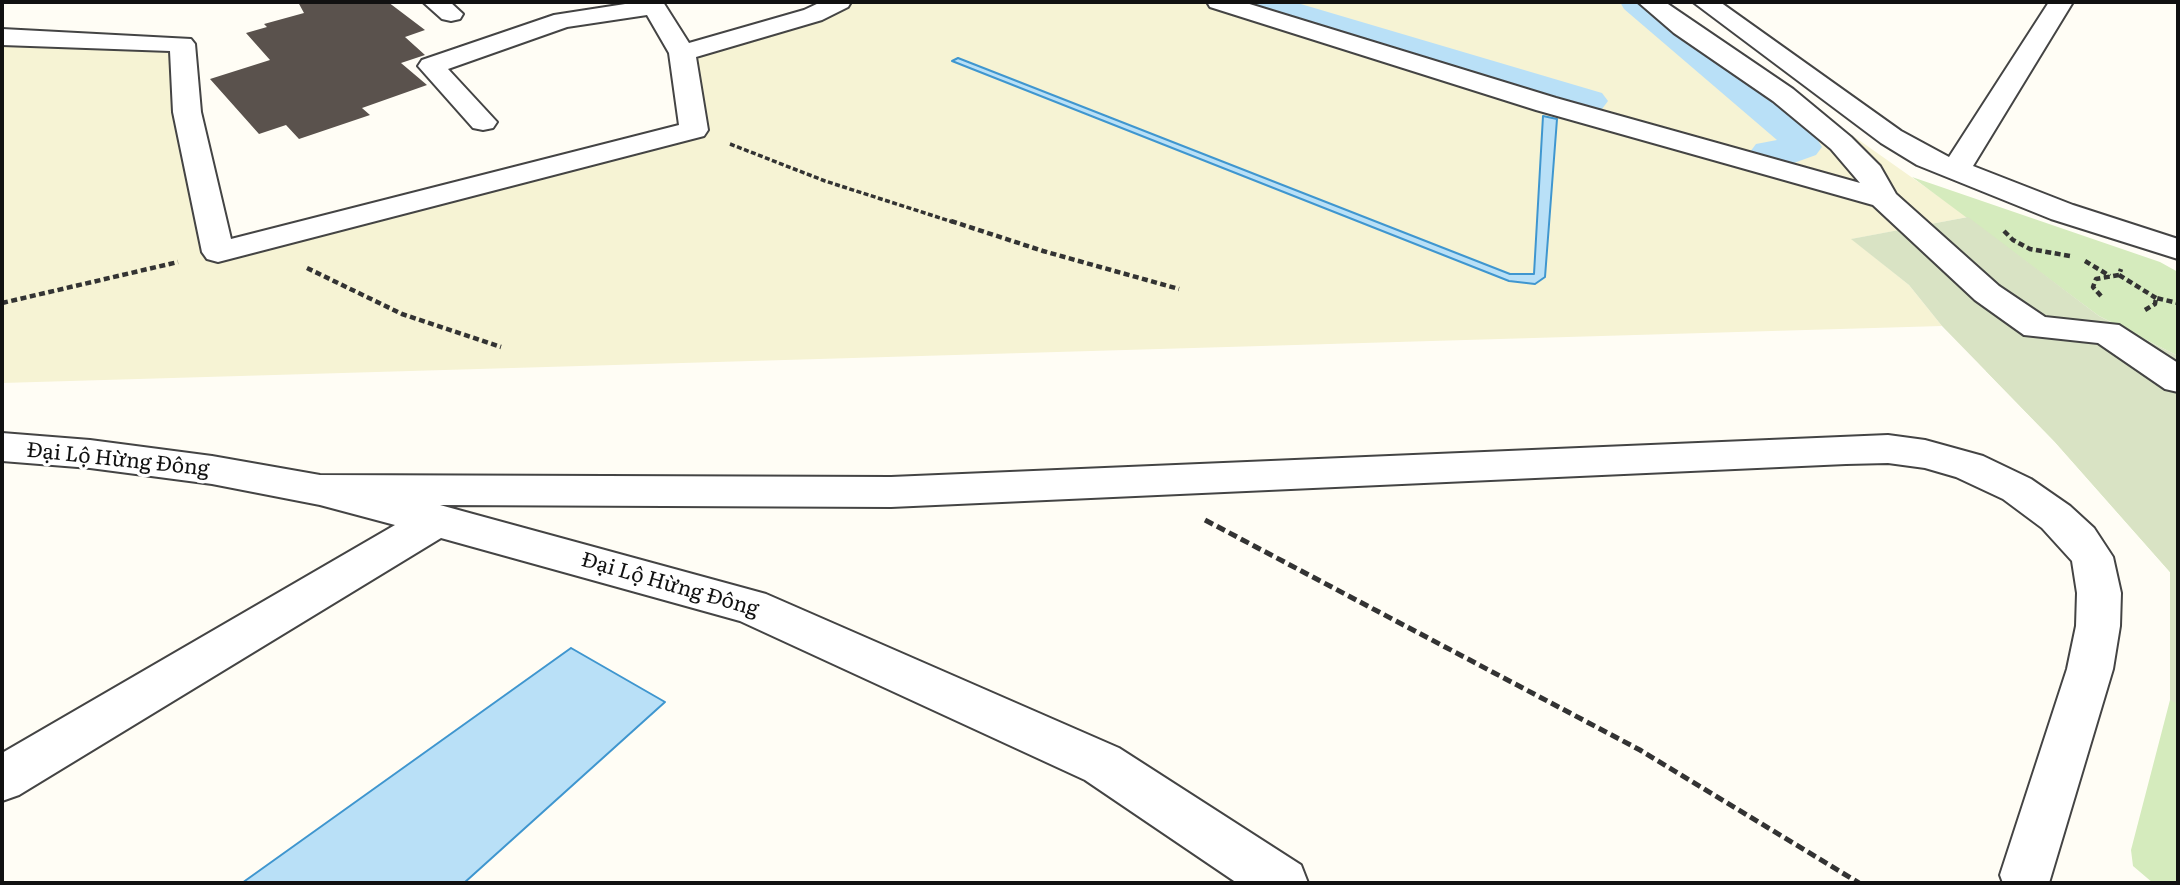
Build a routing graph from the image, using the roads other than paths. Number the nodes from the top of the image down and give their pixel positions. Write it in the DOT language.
graph roads {
  1 [pos="839,2"];
  2 [pos="1219,2"];
  3 [pos="1650,2"];
  4 [pos="1704,2"];
  5 [pos="2061,2"];
  6 [pos="652,4"];
  7 [pos="2,37"];
  8 [pos="682,53"];
  9 [pos="483,122"];
  10 [pos="1955,171"];
  11 [pos="1884,199"];
  12 [pos="2176,243"];
  13 [pos="2178,380"];
  14 [pos="2,447"];
  15 [pos="320,490"];
  16 [pos="438,520"];
  17 [pos="2,779"];
  18 [pos="2029,881"];
  19 [pos="1282,883"];
  1 -- 8 [label="street"];
  2 -- 11 [label="street"];
  3 -- 11 [label="street"];
  4 -- 10 [label="street"];
  5 -- 10 [label="street"];
  6 -- 8 [label="street"];
  6 -- 9 [label="street"];
  7 -- 8 [label="street"];
  10 -- 12 [label="street"];
  11 -- 13 [label="street"];
  14 -- 15 [label="street, Đại Lộ Hừng Đông"];
  15 -- 16 [label="street, Đại Lộ Hừng Đông"];
  15 -- 18 [label="street"];
  16 -- 17 [label="street"];
  16 -- 19 [label="street, Đại Lộ Hừng Đông"];
}
